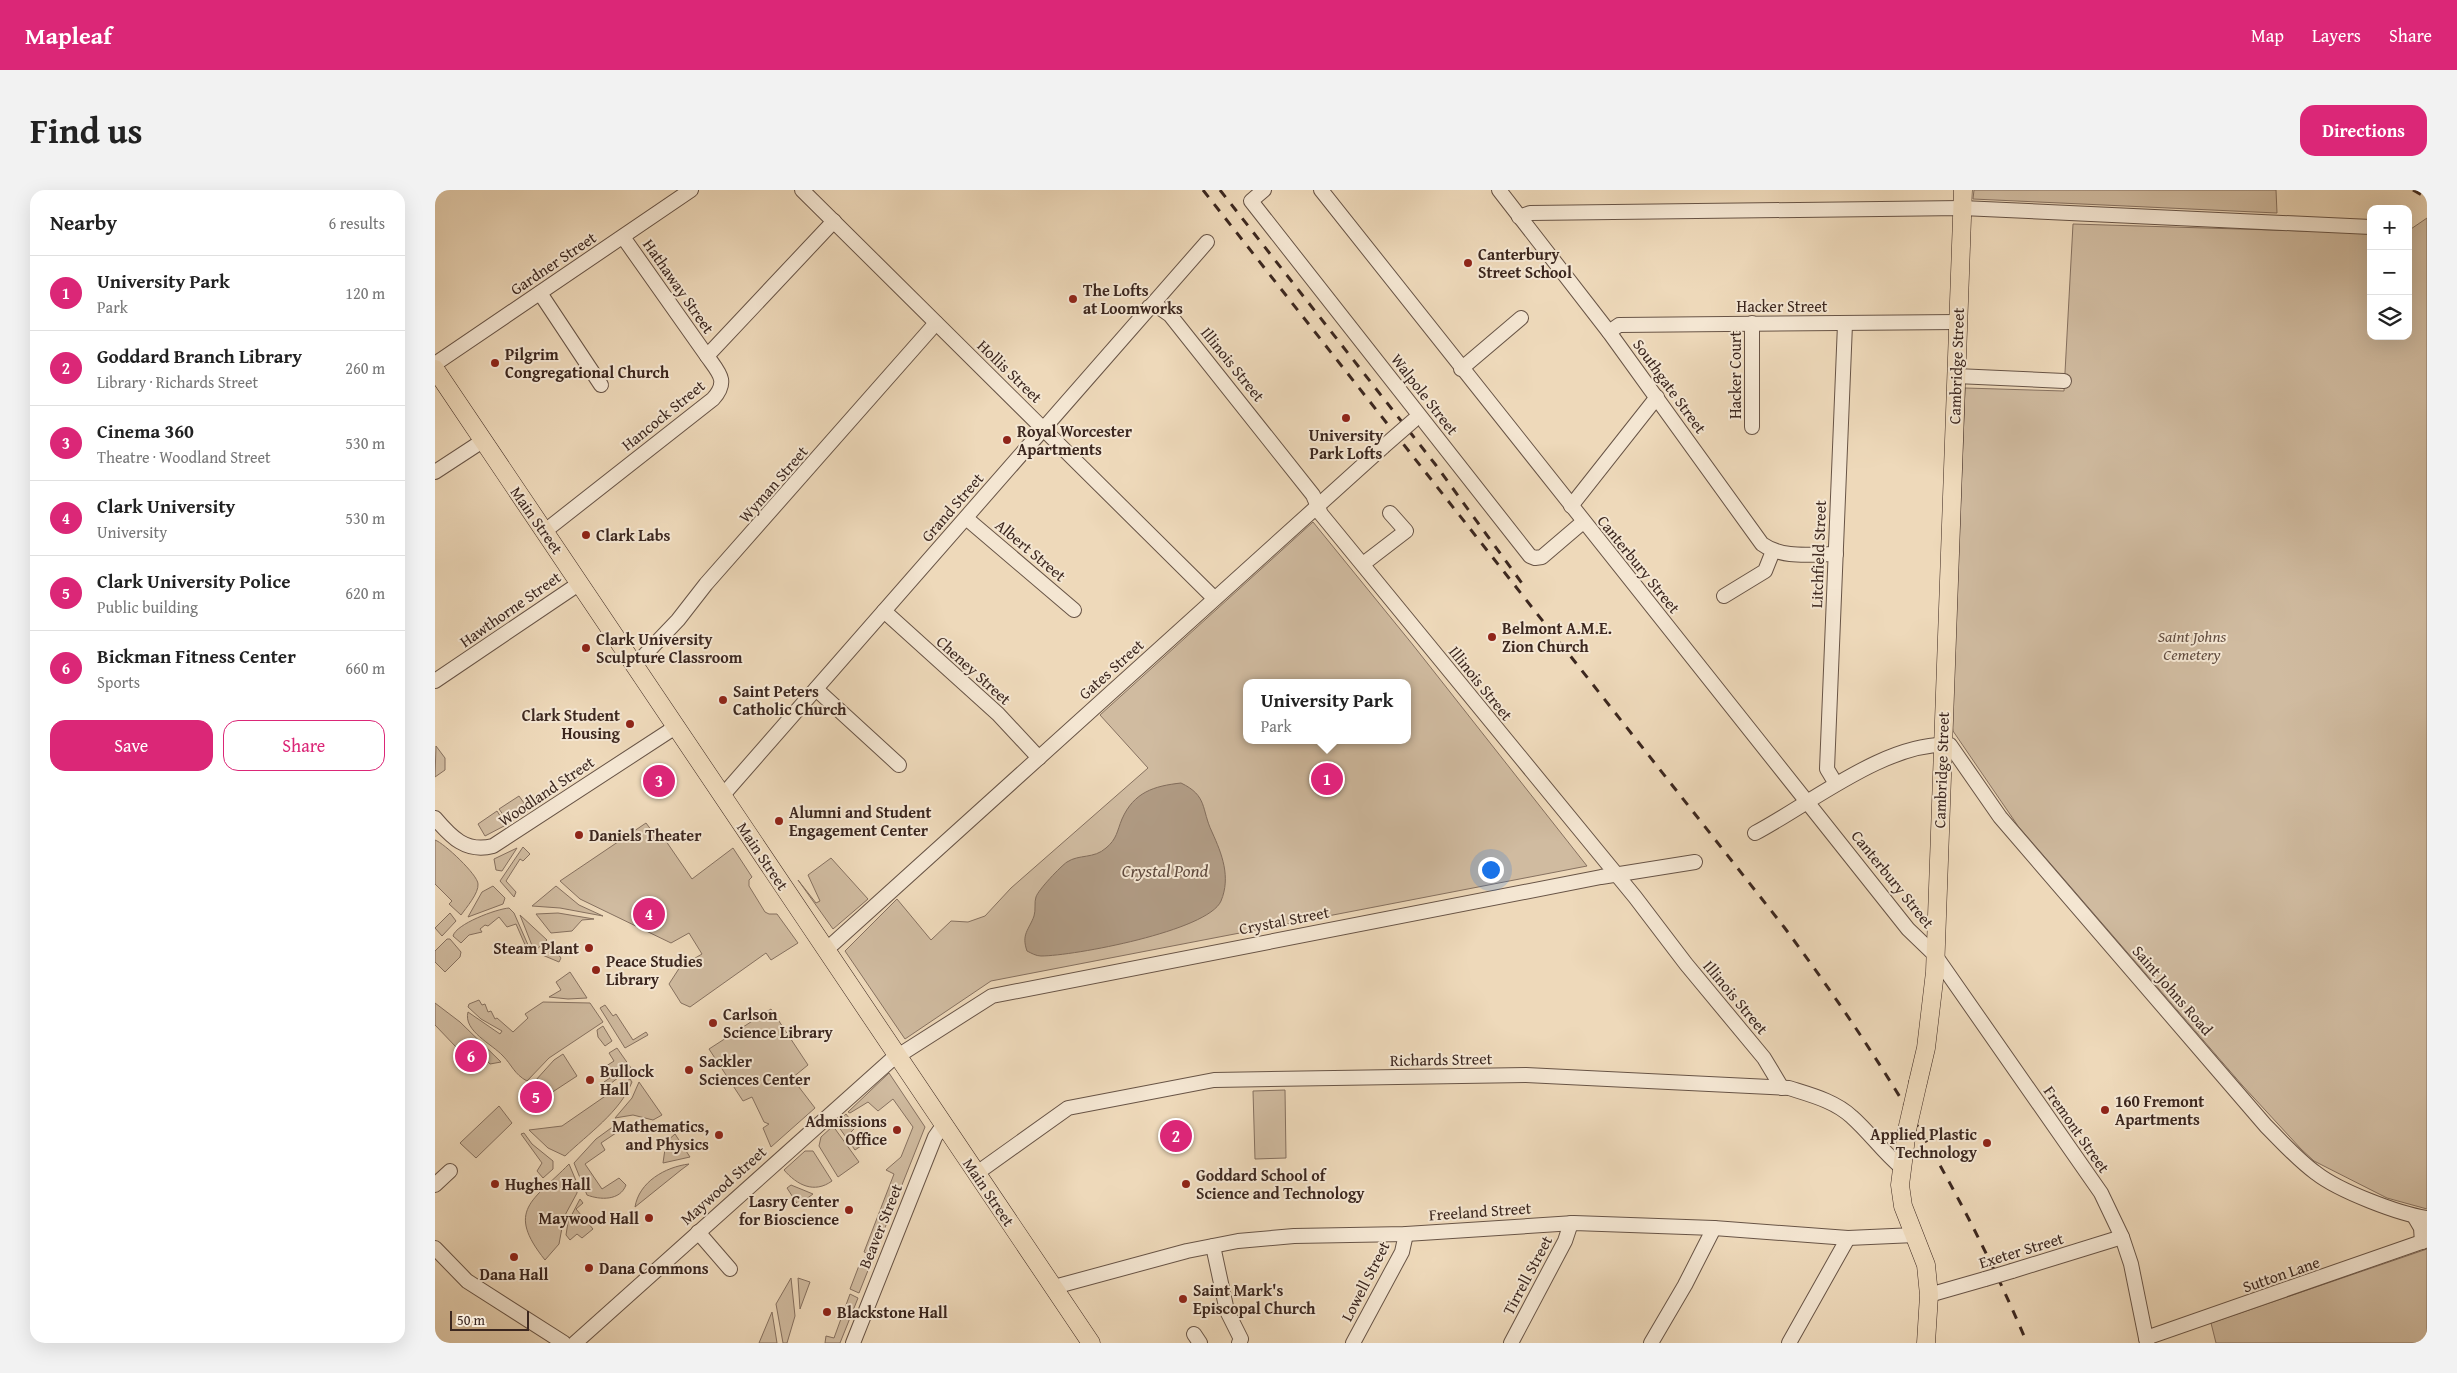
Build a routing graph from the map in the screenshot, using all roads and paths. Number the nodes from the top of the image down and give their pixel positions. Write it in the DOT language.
graph roads {
  1 [pos="691,190"];
  2 [pos="803,190"];
  3 [pos="1264,190"];
  4 [pos="1321,190"];
  5 [pos="1499,190"];
  6 [pos="1963,190"];
  7 [pos="1962,208"];
  8 [pos="1519,217"];
  9 [pos="834,221"];
  10 [pos="2367,226"];
  11 [pos="623,237"];
  12 [pos="1207,242"];
  13 [pos="540,293"];
  14 [pos="1149,307"];
  15 [pos="1521,318"];
  16 [pos="1958,322"];
  17 [pos="935,323"];
  18 [pos="1752,323"];
  19 [pos="1845,324"];
  20 [pos="1609,332"];
  21 [pos="707,356"];
  22 [pos="435,364"];
  23 [pos="435,369"];
  24 [pos="1461,369"];
  25 [pos="1956,376"];
  26 [pos="2065,382"];
  27 [pos="601,385"];
  28 [pos="1657,397"];
  29 [pos="1416,417"];
  30 [pos="1752,427"];
  31 [pos="1043,429"];
  32 [pos="484,440"];
  33 [pos="435,472"];
  34 [pos="1317,504"];
  35 [pos="1571,506"];
  36 [pos="1390,513"];
  37 [pos="966,518"];
  38 [pos="1583,522"];
  39 [pos="545,531"];
  40 [pos="1773,551"];
  41 [pos="1836,554"];
  42 [pos="1363,564"];
  43 [pos="580,582"];
  44 [pos="1724,596"];
  45 [pos="1214,598"];
  46 [pos="1074,610"];
  47 [pos="883,611"];
  48 [pos="635,665"];
  49 [pos="435,681"];
  50 [pos="816,689"];
  51 [pos="677,726"];
  52 [pos="1941,745"];
  53 [pos="1039,758"];
  54 [pos="899,765"];
  55 [pos="1835,784"];
  56 [pos="723,795"];
  57 [pos="1807,801"];
  58 [pos="435,818"];
  59 [pos="1755,833"];
  60 [pos="1695,862"];
  61 [pos="1615,874"];
  62 [pos="826,950"];
  63 [pos="1935,955"];
  64 [pos="897,1056"];
  65 [pos="1783,1088"];
  66 [pos="944,1124"];
  67 [pos="1901,1167"];
  68 [pos="450,1171"];
  69 [pos="977,1172"];
  70 [pos="435,1185"];
  71 [pos="2421,1217"];
  72 [pos="1571,1223"];
  73 [pos="1714,1228"];
  74 [pos="698,1232"];
  75 [pos="1406,1234"];
  76 [pos="1915,1235"];
  77 [pos="2122,1237"];
  78 [pos="1848,1238"];
  79 [pos="2425,1241"];
  80 [pos="1213,1246"];
  81 [pos="435,1248"];
  82 [pos="730,1269"];
  83 [pos="1054,1287"];
  84 [pos="1929,1295"];
  85 [pos="2147,1341"];
  86 [pos="564,1343"];
  87 [pos="575,1343"];
  88 [pos="853,1343"];
  89 [pos="1091,1343"];
  90 [pos="1239,1343"];
  91 [pos="1353,1343"];
  92 [pos="1511,1343"];
  93 [pos="1651,1343"];
  94 [pos="1789,1343"];
  95 [pos="1926,1343"];
  1 -- 11 [label="street, Gardner Street"];
  2 -- 9 [label="street, Hollis Street"];
  3 -- 29 [label="street, Walpole Street"];
  4 -- 24 [label="street, Canterbury Street"];
  5 -- 8 [label="street, Southgate Street"];
  6 -- 7 [label="main road, Cambridge Street"];
  7 -- 8 [label="street"];
  7 -- 10 [label="street"];
  7 -- 16 [label="main road, Cambridge Street"];
  8 -- 20 [label="street, Southgate Street"];
  9 -- 17 [label="street, Hollis Street"];
  9 -- 21 [label="street, Hancock Street"];
  11 -- 13 [label="street, Gardner Street"];
  11 -- 21 [label="street, Hathaway Street"];
  12 -- 14 [label="street, Grand Street"];
  13 -- 22 [label="street, Gardner Street"];
  13 -- 27 [label="street"];
  14 -- 31 [label="street, Grand Street"];
  14 -- 34 [label="street, Illinois Street"];
  15 -- 24 [label="street"];
  16 -- 19 [label="street, Hacker Street"];
  16 -- 25 [label="main road, Cambridge Street"];
  17 -- 31 [label="street, Hollis Street"];
  17 -- 48 [label="street, Wyman Street"];
  18 -- 19 [label="street, Hacker Street"];
  18 -- 20 [label="street, Hacker Street"];
  18 -- 30 [label="street, Hacker Court"];
  19 -- 41 [label="street, Litchfield Street"];
  20 -- 28 [label="street, Southgate Street"];
  21 -- 39 [label="street, Hancock Street"];
  23 -- 32 [label="main road, Main Street"];
  24 -- 35 [label="street, Canterbury Street"];
  25 -- 26 [label="street"];
  25 -- 52 [label="main road, Cambridge Street"];
  28 -- 35 [label="street"];
  28 -- 40 [label="street, Southgate Street"];
  29 -- 34 [label="street, Gates Street, bridge"];
  29 -- 38 [label="street, Walpole Street"];
  31 -- 37 [label="street, Grand Street"];
  31 -- 45 [label="street, Hollis Street"];
  32 -- 33 [label="street"];
  32 -- 39 [label="main road, Main Street"];
  34 -- 42 [label="street, Illinois Street"];
  34 -- 45 [label="street, Gates Street"];
  35 -- 38 [label="street, Canterbury Street"];
  36 -- 42 [label="street"];
  37 -- 46 [label="street, Albert Street"];
  37 -- 47 [label="street, Grand Street"];
  38 -- 57 [label="street, Canterbury Street"];
  39 -- 43 [label="main road, Main Street"];
  40 -- 41 [label="street"];
  40 -- 44 [label="street"];
  41 -- 55 [label="street, Litchfield Street"];
  42 -- 61 [label="street, Illinois Street"];
  43 -- 48 [label="main road, Main Street"];
  43 -- 49 [label="street, Hawthorne Street"];
  45 -- 53 [label="street, Gates Street"];
  47 -- 50 [label="street, Grand Street"];
  47 -- 53 [label="street, Cheney Street"];
  48 -- 51 [label="main road, Main Street"];
  50 -- 54 [label="street"];
  50 -- 56 [label="street, Grand Street"];
  51 -- 56 [label="main road, Main Street"];
  51 -- 58 [label="street, Woodland Street"];
  52 -- 55 [label="street"];
  52 -- 63 [label="main road, Cambridge Street"];
  52 -- 71 [label="street, Saint Johns Road"];
  53 -- 62 [label="street, Gates Street"];
  55 -- 57 [label="street"];
  56 -- 62 [label="main road, Main Street"];
  57 -- 59 [label="street"];
  57 -- 63 [label="street, Canterbury Street"];
  60 -- 61 [label="street, Crystal Street"];
  61 -- 64 [label="street, Crystal Street"];
  61 -- 65 [label="street, Illinois Street"];
  62 -- 64 [label="main road, Main Street"];
  63 -- 67 [label="main road, Cambridge Street, bridge"];
  63 -- 77 [label="street, Fremont Street"];
  64 -- 66 [label="main road, Main Street"];
  64 -- 74 [label="street, Maywood Street"];
  65 -- 67 [label="street, Richards Street"];
  65 -- 69 [label="street, Richards Street"];
  66 -- 69 [label="main road, Main Street"];
  66 -- 88 [label="street, Beaver Street"];
  67 -- 76 [label="main road, Cambridge Street"];
  68 -- 70 [label="street"];
  69 -- 83 [label="main road, Main Street"];
  71 -- 79 [label="street, Saint Johns Road"];
  72 -- 73 [label="street, Freeland Street"];
  72 -- 75 [label="street, Freeland Street"];
  72 -- 92 [label="street, Tirrell Street"];
  73 -- 78 [label="street, Freeland Street"];
  73 -- 93 [label="street"];
  74 -- 82 [label="street"];
  74 -- 87 [label="street, Maywood Street"];
  75 -- 80 [label="street, Freeland Street"];
  75 -- 91 [label="street, Lowell Street"];
  76 -- 78 [label="street, Freeland Street"];
  76 -- 84 [label="main road, Cambridge Street"];
  77 -- 84 [label="street, Exeter Street, bridge"];
  77 -- 85 [label="street, Fremont Street"];
  78 -- 94 [label="street"];
  79 -- 85 [label="street, Sutton Lane"];
  80 -- 83 [label="street, Freeland Street"];
  80 -- 90 [label="street"];
  81 -- 86 [label="street"];
  83 -- 89 [label="main road, Main Street"];
  84 -- 95 [label="main road, Cambridge Street"];
}
